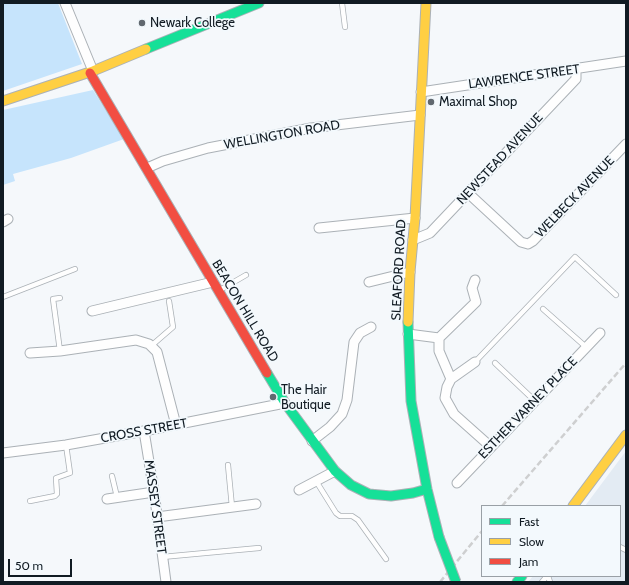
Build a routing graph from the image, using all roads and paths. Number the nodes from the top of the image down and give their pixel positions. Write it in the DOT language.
graph roads {
  1 [pos="65,3"];
  2 [pos="259,3"];
  3 [pos="342,3"];
  4 [pos="426,3"];
  5 [pos="244,6"];
  6 [pos="345,27"];
  7 [pos="626,61"];
  8 [pos="576,69"];
  9 [pos="92,72"];
  10 [pos="421,92"];
  11 [pos="3,101"];
  12 [pos="420,115"];
  13 [pos="626,144"];
  14 [pos="147,168"];
  15 [pos="468,193"];
  16 [pos="415,218"];
  17 [pos="319,228"];
  18 [pos="413,240"];
  19 [pos="76,269"];
  20 [pos="410,272"];
  21 [pos="246,275"];
  22 [pos="475,280"];
  23 [pos="213,282"];
  24 [pos="369,282"];
  25 [pos="218,291"];
  26 [pos="616,295"];
  27 [pos="3,297"];
  28 [pos="60,298"];
  29 [pos="169,301"];
  30 [pos="543,309"];
  31 [pos="92,311"];
  32 [pos="371,327"];
  33 [pos="600,333"];
  34 [pos="408,334"];
  35 [pos="439,338"];
  36 [pos="151,346"];
  37 [pos="586,347"];
  38 [pos="60,351"];
  39 [pos="30,353"];
  40 [pos="475,362"];
  41 [pos="495,363"];
  42 [pos="451,379"];
  43 [pos="535,401"];
  44 [pos="285,403"];
  45 [pos="176,425"];
  46 [pos="144,431"];
  47 [pos="626,435"];
  48 [pos="312,440"];
  49 [pos="66,445"];
  50 [pos="491,446"];
  51 [pos="3,452"];
  52 [pos="228,465"];
  53 [pos="335,471"];
  54 [pos="112,476"];
  55 [pos="316,481"];
  56 [pos="457,483"];
  57 [pos="427,489"];
  58 [pos="299,490"];
  59 [pos="154,492"];
  60 [pos="112,498"];
  61 [pos="30,501"];
  62 [pos="256,504"];
  63 [pos="574,505"];
  64 [pos="232,507"];
  65 [pos="157,516"];
  66 [pos="259,548"];
  67 [pos="162,557"];
  68 [pos="386,559"];
  69 [pos="448,562"];
  70 [pos="166,582"];
  71 [pos="456,582"];
  72 [pos="462,582"];
  1 -- 9 [label="street"];
  2 -- 5 [label="street"];
  3 -- 6 [label="lane"];
  4 -- 10 [label="street, SLEAFORD ROAD"];
  5 -- 9 [label="street"];
  7 -- 8 [label="street, LAWRENCE STREET"];
  8 -- 10 [label="street, LAWRENCE STREET"];
  8 -- 15 [label="street, NEWSTEAD AVENUE"];
  9 -- 11 [label="street"];
  9 -- 14 [label="street, BEACON HILL ROAD"];
  10 -- 12 [label="street, SLEAFORD ROAD"];
  12 -- 14 [label="street, WELLINGTON ROAD"];
  12 -- 16 [label="street, SLEAFORD ROAD"];
  13 -- 15 [label="street, WELBECK AVENUE"];
  14 -- 23 [label="street, BEACON HILL ROAD"];
  15 -- 18 [label="street, NEWSTEAD AVENUE"];
  16 -- 17 [label="street"];
  16 -- 18 [label="street, SLEAFORD ROAD"];
  18 -- 20 [label="street, SLEAFORD ROAD"];
  19 -- 27 [label="lane"];
  20 -- 24 [label="street"];
  20 -- 34 [label="street, SLEAFORD ROAD"];
  21 -- 25 [label="lane"];
  22 -- 35 [label="street"];
  23 -- 25 [label="street, BEACON HILL ROAD"];
  23 -- 31 [label="street"];
  25 -- 44 [label="street, BEACON HILL ROAD"];
  26 -- 40 [label="lane"];
  28 -- 38 [label="lane"];
  29 -- 36 [label="lane"];
  30 -- 37 [label="lane"];
  32 -- 48 [label="street"];
  33 -- 37 [label="street, ESTHER VARNEY PLACE"];
  34 -- 35 [label="street"];
  34 -- 57 [label="street, SLEAFORD ROAD"];
  35 -- 42 [label="street"];
  36 -- 38 [label="street"];
  36 -- 45 [label="street"];
  37 -- 43 [label="street, ESTHER VARNEY PLACE"];
  38 -- 39 [label="street"];
  40 -- 42 [label="street"];
  41 -- 43 [label="lane"];
  42 -- 50 [label="street"];
  43 -- 50 [label="street, ESTHER VARNEY PLACE"];
  44 -- 45 [label="street, CROSS STREET"];
  44 -- 48 [label="street, BEACON HILL ROAD"];
  45 -- 46 [label="street, CROSS STREET"];
  46 -- 49 [label="street, CROSS STREET"];
  46 -- 59 [label="street, MASSEY STREET"];
  47 -- 63 [label="street"];
  48 -- 53 [label="street, BEACON HILL ROAD"];
  49 -- 51 [label="street, CROSS STREET"];
  49 -- 61 [label="lane"];
  50 -- 56 [label="street, ESTHER VARNEY PLACE"];
  52 -- 64 [label="lane"];
  53 -- 55 [label="street"];
  53 -- 57 [label="street, BEACON HILL ROAD"];
  54 -- 60 [label="lane"];
  55 -- 58 [label="street"];
  55 -- 68 [label="lane"];
  57 -- 69 [label="street, SLEAFORD ROAD, bridge"];
  59 -- 60 [label="street"];
  59 -- 65 [label="street, MASSEY STREET"];
  62 -- 64 [label="street"];
  64 -- 65 [label="street"];
  65 -- 67 [label="street, MASSEY STREET"];
  66 -- 67 [label="lane"];
  67 -- 70 [label="street, MASSEY STREET"];
  69 -- 71 [label="street, SLEAFORD ROAD, bridge"];
  69 -- 72 [label="street, bridge"];
}
